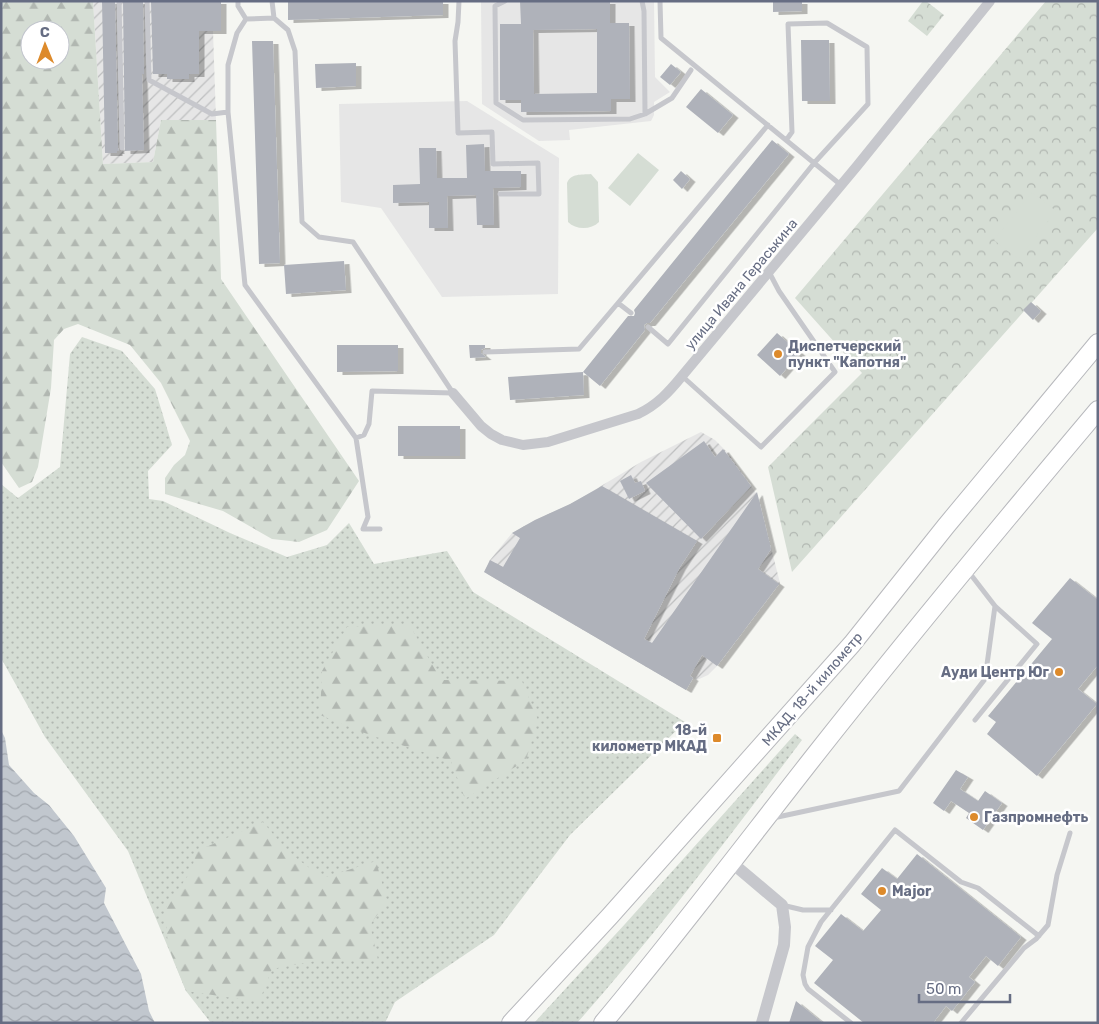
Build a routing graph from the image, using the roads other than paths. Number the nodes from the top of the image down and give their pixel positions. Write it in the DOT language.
graph roads {
  1 [pos="119,1"];
  2 [pos="147,1"];
  3 [pos="238,1"];
  4 [pos="272,1"];
  5 [pos="459,1"];
  6 [pos="505,1"];
  7 [pos="642,1"];
  8 [pos="660,1"];
  9 [pos="990,1"];
  10 [pos="274,18"];
  11 [pos="246,19"];
  12 [pos="691,70"];
  13 [pos="228,112"];
  14 [pos="645,114"];
  15 [pos="768,125"];
  16 [pos="787,140"];
  17 [pos="122,148"];
  18 [pos="815,162"];
  19 [pos="841,185"];
  20 [pos="500,194"];
  21 [pos="769,272"];
  22 [pos="618,303"];
  23 [pos="631,313"];
  24 [pos="648,327"];
  25 [pos="1098,343"];
  26 [pos="485,352"];
  27 [pos="682,376"];
  28 [pos="452,393"];
  29 [pos="1098,410"];
  30 [pos="356,438"];
  31 [pos="380,529"];
  32 [pos="965,568"];
  33 [pos="995,606"];
  34 [pos="975,720"];
  35 [pos="765,820"];
  36 [pos="1070,833"];
  37 [pos="731,862"];
  38 [pos="782,905"];
  39 [pos="831,910"];
  40 [pos="1039,936"];
  41 [pos="511,1023"];
  42 [pos="603,1023"];
  43 [pos="762,1023"];
  44 [pos="851,1023"];
  45 [pos="961,1023"];
  1 -- 17 [label="lane"];
  2 -- 13 [label="lane"];
  3 -- 11 [label="lane"];
  4 -- 10 [label="lane"];
  5 -- 20 [label="lane"];
  6 -- 14 [label="lane"];
  7 -- 14 [label="lane"];
  8 -- 15 [label="lane"];
  9 -- 19 [label="street, улица Ивана Гераськина"];
  10 -- 11 [label="lane"];
  10 -- 28 [label="lane"];
  11 -- 13 [label="lane"];
  12 -- 14 [label="lane"];
  13 -- 30 [label="lane"];
  15 -- 16 [label="lane"];
  15 -- 22 [label="lane"];
  16 -- 18 [label="lane"];
  16 -- 18 [label="lane"];
  18 -- 19 [label="lane"];
  18 -- 24 [label="lane"];
  19 -- 21 [label="street, улица Ивана Гераськина"];
  21 -- 27 [label="street, улица Ивана Гераськина"];
  21 -- 27 [label="lane"];
  22 -- 23 [label="lane"];
  22 -- 26 [label="lane"];
  25 -- 41 [label="highway, МКАД, 18-й километр"];
  27 -- 28 [label="street, улица Ивана Гераськина"];
  28 -- 30 [label="lane"];
  29 -- 32 [label="highway"];
  30 -- 31 [label="lane"];
  32 -- 33 [label="lane"];
  32 -- 35 [label="highway"];
  33 -- 34 [label="lane"];
  33 -- 35 [label="lane"];
  35 -- 37 [label="highway"];
  36 -- 40 [label="lane"];
  37 -- 38 [label="street"];
  37 -- 42 [label="highway"];
  38 -- 39 [label="lane"];
  38 -- 43 [label="street"];
  39 -- 40 [label="lane"];
  39 -- 44 [label="lane"];
  40 -- 45 [label="lane"];
}
